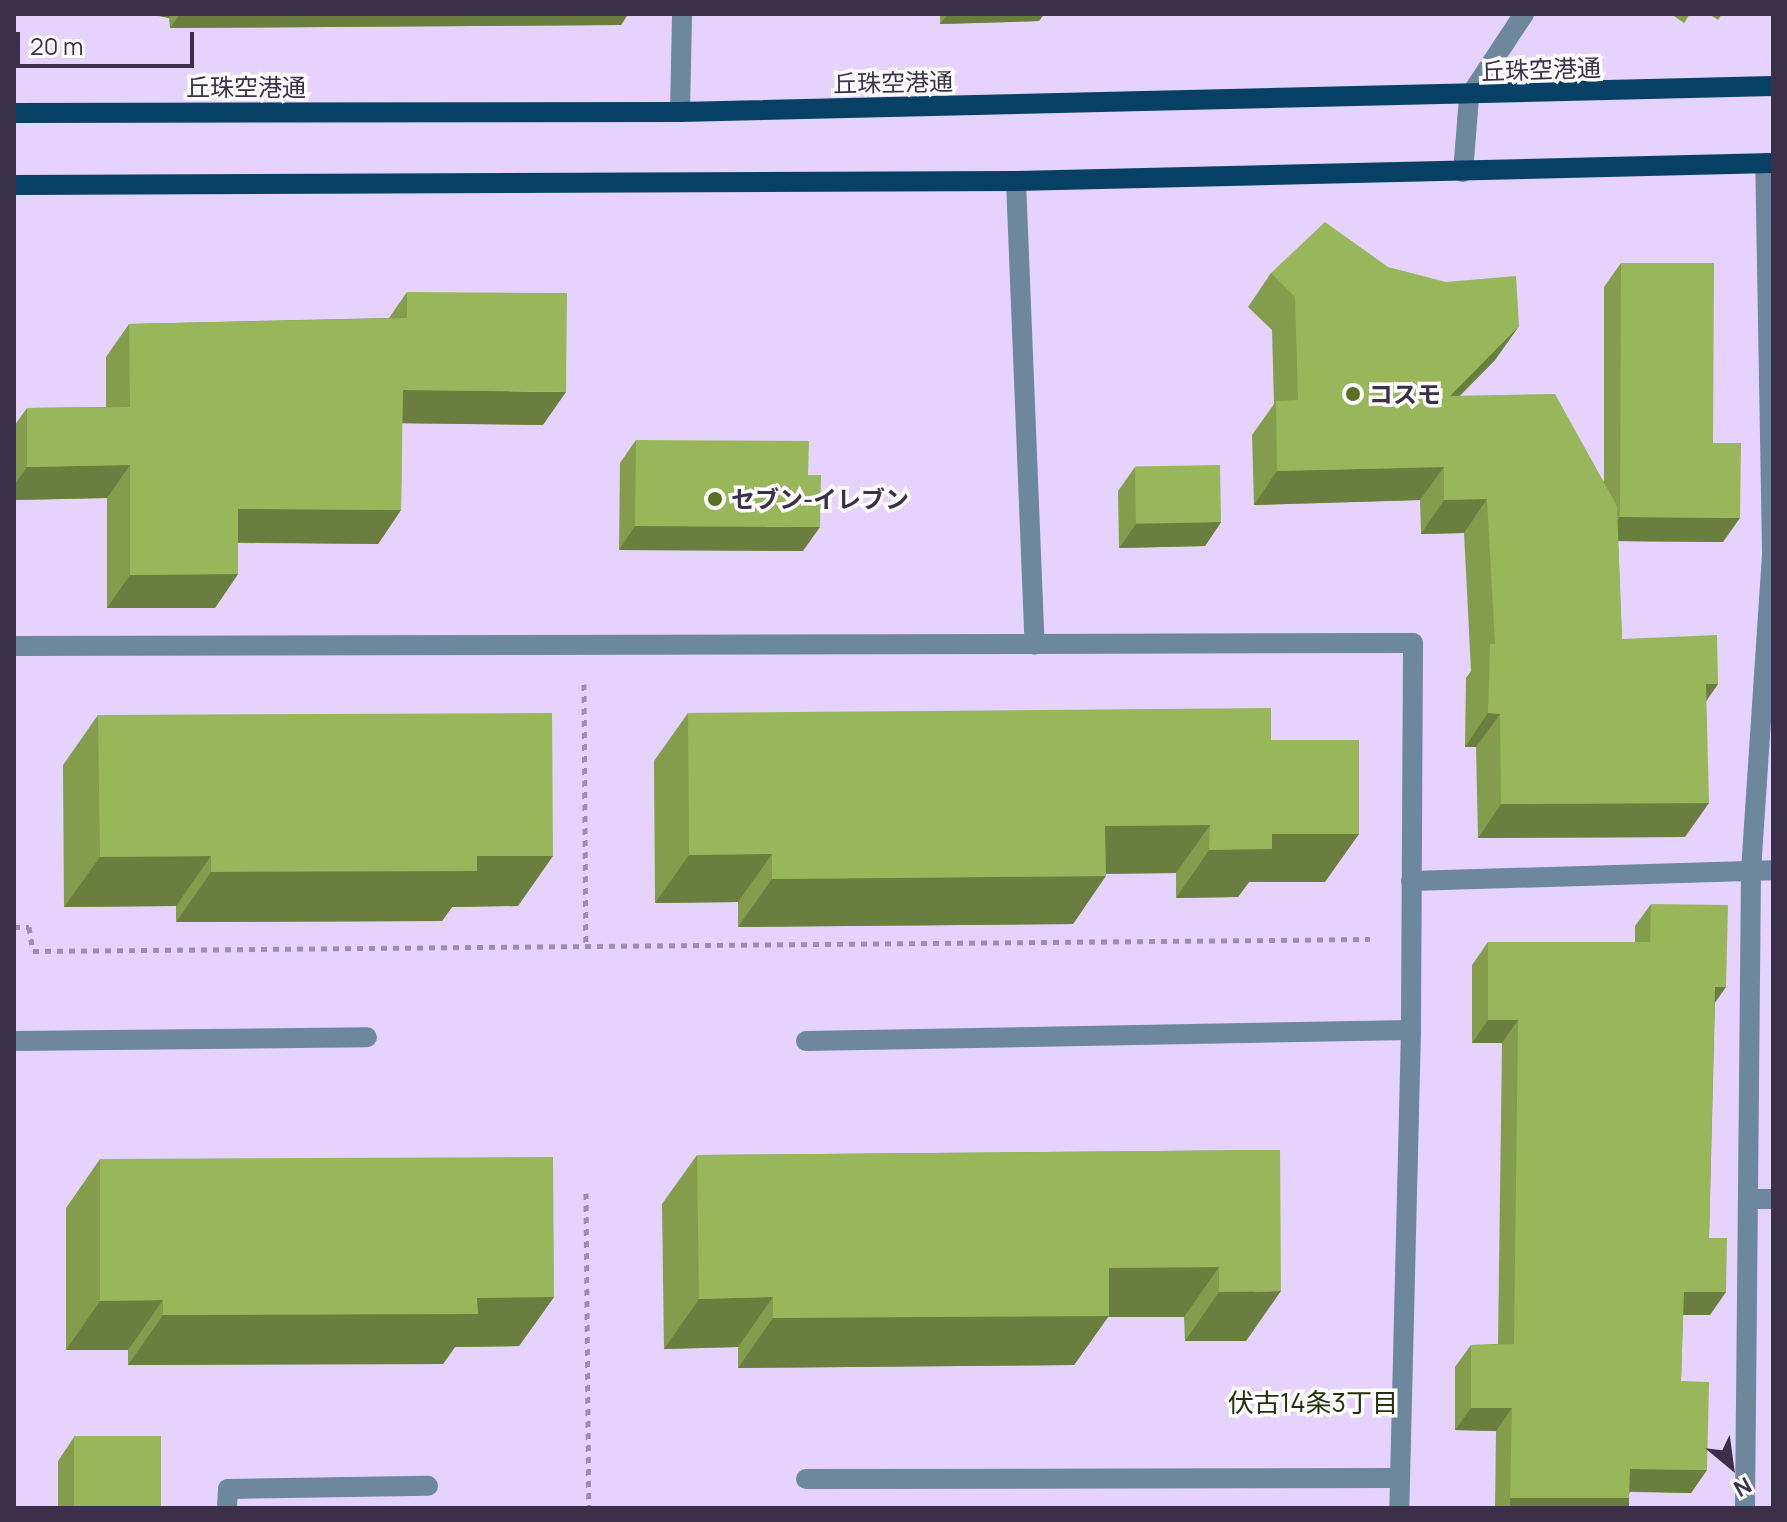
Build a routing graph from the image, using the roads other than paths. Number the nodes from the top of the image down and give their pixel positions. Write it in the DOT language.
graph roads {
  1 [pos="682,14"];
  2 [pos="1524,14"];
  3 [pos="1773,86"];
  4 [pos="1469,97"];
  5 [pos="680,112"];
  6 [pos="14,113"];
  7 [pos="1769,163"];
  8 [pos="1463,172"];
  9 [pos="1016,181"];
  10 [pos="14,185"];
  11 [pos="1772,551"];
  12 [pos="1035,645"];
  13 [pos="14,646"];
  14 [pos="1773,870"];
  15 [pos="1751,871"];
  16 [pos="1411,881"];
  17 [pos="1411,1030"];
  18 [pos="367,1037"];
  19 [pos="14,1041"];
  20 [pos="806,1041"];
  21 [pos="1751,1199"];
  22 [pos="1773,1199"];
  23 [pos="1397,1478"];
  24 [pos="806,1479"];
  25 [pos="428,1486"];
  26 [pos="227,1508"];
  27 [pos="1399,1508"];
  28 [pos="1745,1508"];
  1 -- 5 [label="street"];
  2 -- 4 [label="street"];
  3 -- 4 [label="main road, 丘珠空港通"];
  4 -- 5 [label="main road, 丘珠空港通"];
  4 -- 8 [label="street"];
  5 -- 6 [label="main road, 丘珠空港通"];
  7 -- 8 [label="main road"];
  7 -- 11 [label="street"];
  8 -- 9 [label="main road"];
  9 -- 10 [label="main road"];
  9 -- 12 [label="street"];
  11 -- 15 [label="street"];
  12 -- 13 [label="street"];
  12 -- 16 [label="street"];
  14 -- 15 [label="street"];
  15 -- 16 [label="street"];
  15 -- 21 [label="street"];
  16 -- 17 [label="street"];
  17 -- 20 [label="street"];
  17 -- 23 [label="street"];
  18 -- 19 [label="street"];
  21 -- 22 [label="street"];
  21 -- 28 [label="street"];
  23 -- 24 [label="street"];
  23 -- 27 [label="street"];
  25 -- 26 [label="street"];
}
